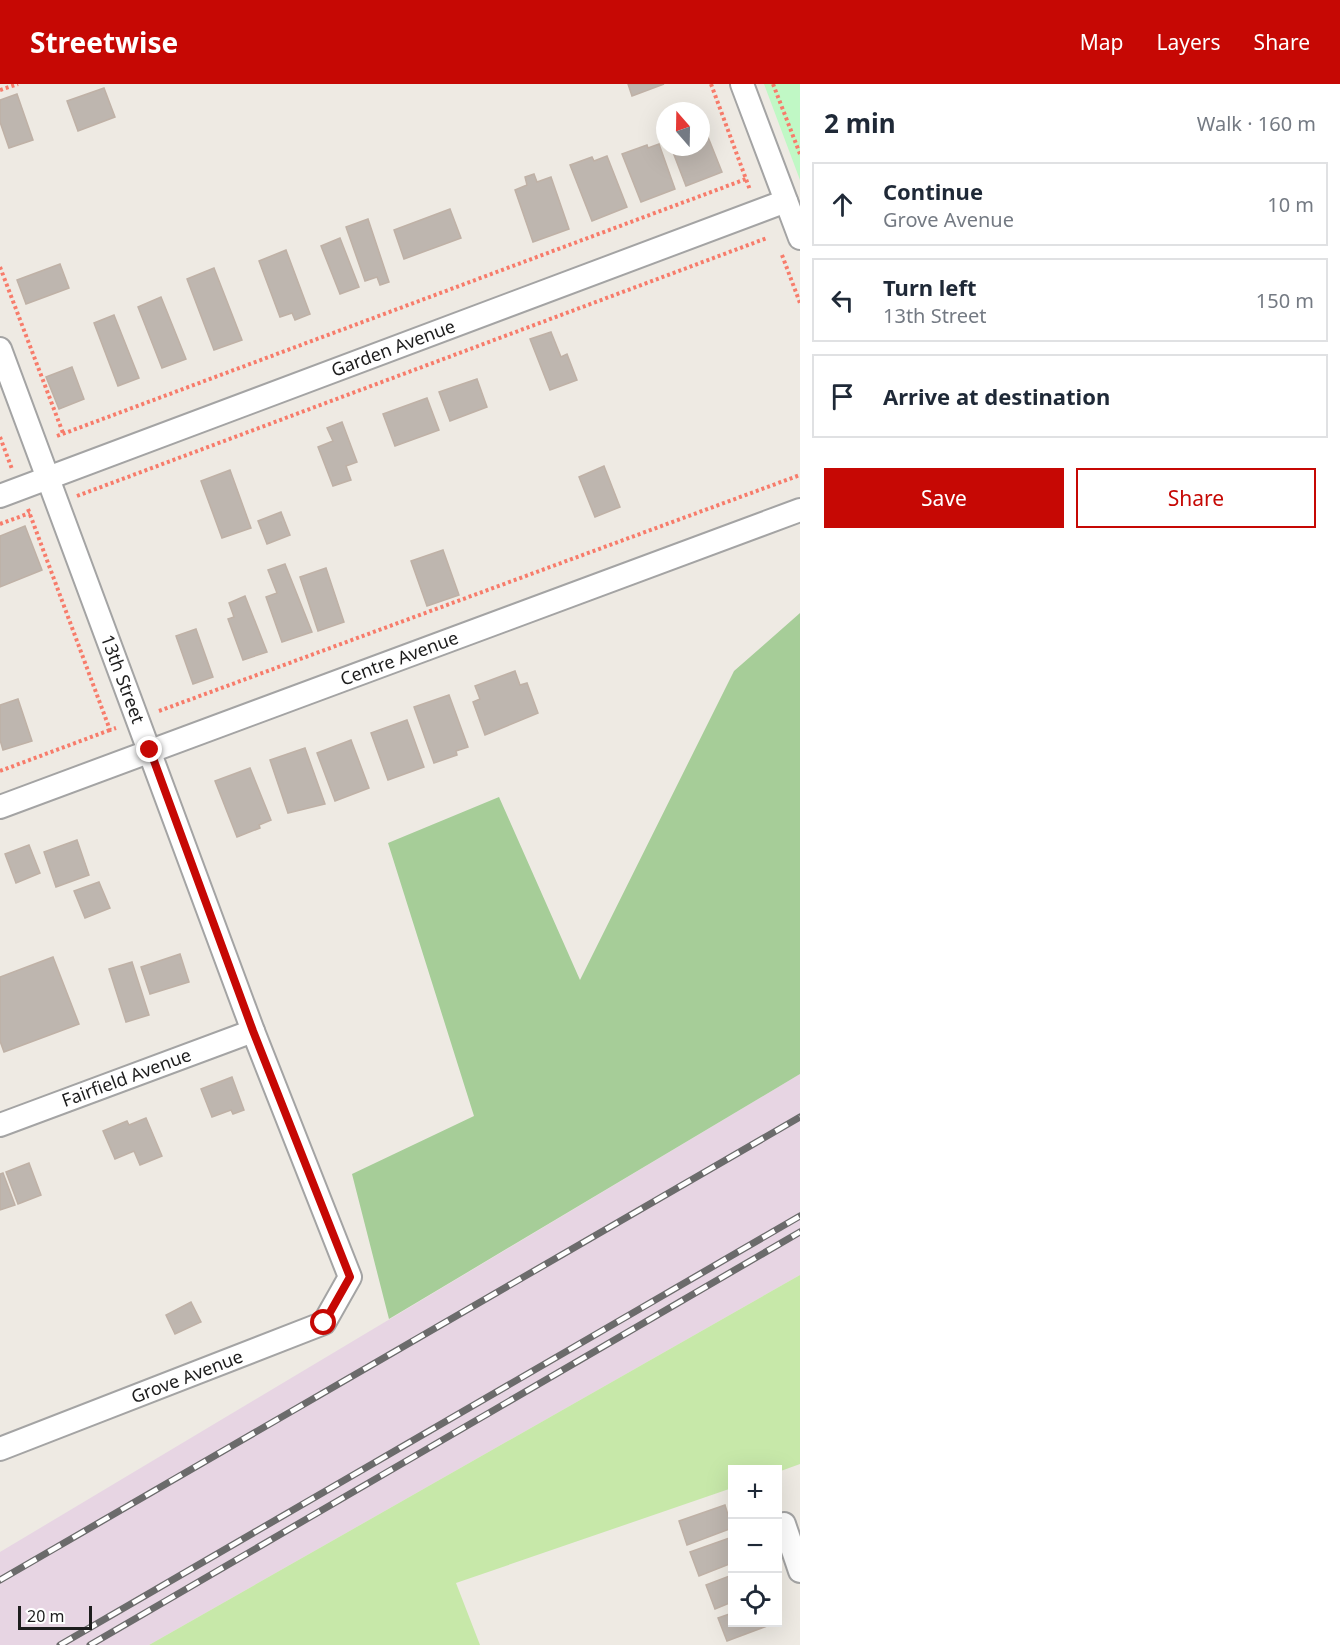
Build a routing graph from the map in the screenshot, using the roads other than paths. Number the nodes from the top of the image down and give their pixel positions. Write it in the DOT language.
graph roads {
  1 [pos="742,84"];
  2 [pos="786,201"];
  3 [pos="800,238"];
  4 [pos="0,349"];
  5 [pos="48,478"];
  6 [pos="10,492"];
  7 [pos="800,510"];
  8 [pos="150,750"];
  9 [pos="0,807"];
  10 [pos="253,1031"];
  11 [pos="0,1125"];
  12 [pos="350,1277"];
  13 [pos="0,1449"];
  14 [pos="784,1524"];
  15 [pos="800,1571"];
  1 -- 2 [label="street"];
  2 -- 3 [label="street"];
  2 -- 5 [label="street, Garden Avenue"];
  4 -- 5 [label="street, 13th Street"];
  5 -- 6 [label="street, Garden Avenue"];
  5 -- 8 [label="street, 13th Street"];
  7 -- 8 [label="street, Centre Avenue"];
  8 -- 9 [label="street, Centre Avenue"];
  8 -- 10 [label="street, 13th Street"];
  10 -- 11 [label="street, Fairfield Avenue"];
  10 -- 12 [label="street, 13th Street"];
  12 -- 13 [label="street, Grove Avenue"];
  14 -- 15 [label="street"];
}
